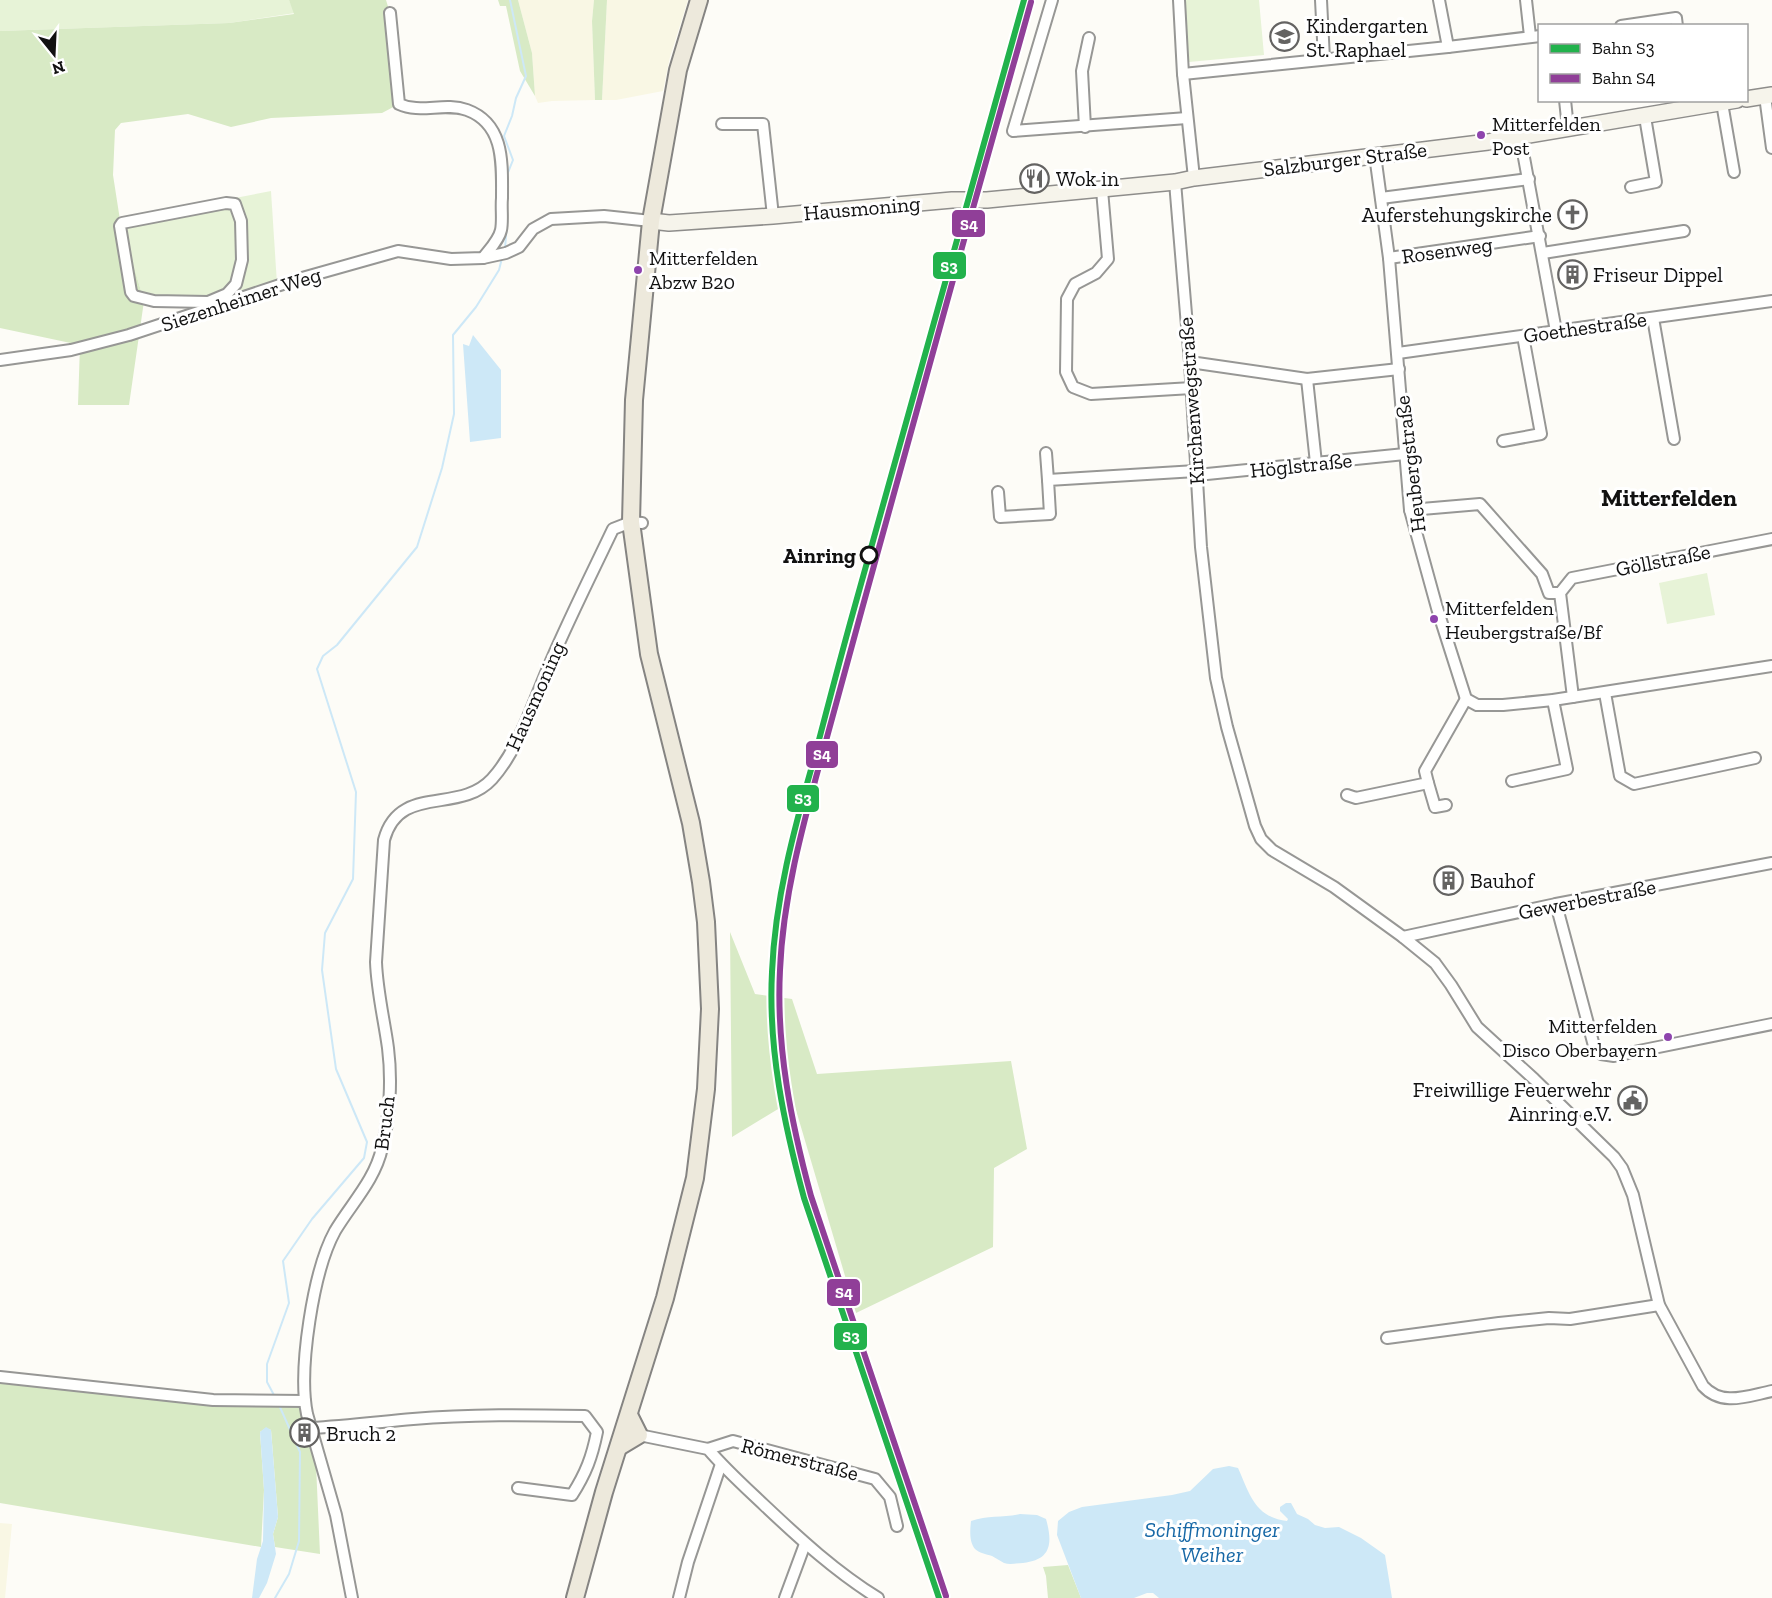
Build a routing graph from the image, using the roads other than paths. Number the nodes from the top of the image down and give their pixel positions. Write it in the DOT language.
graph roads {
  1 [pos="699,0"];
  2 [pos="1052,0"];
  3 [pos="1179,0"];
  4 [pos="1321,0"];
  5 [pos="1439,0"];
  6 [pos="1526,0"];
  7 [pos="390,13"];
  8 [pos="1635,24"];
  9 [pos="1677,24"];
  10 [pos="1535,36"];
  11 [pos="1089,38"];
  12 [pos="1448,47"];
  13 [pos="1324,59"];
  14 [pos="1183,74"];
  15 [pos="1768,95"];
  16 [pos="1748,99"];
  17 [pos="1565,102"];
  18 [pos="1730,102"];
  19 [pos="1645,117"];
  20 [pos="1187,118"];
  21 [pos="722,124"];
  22 [pos="1085,127"];
  23 [pos="1568,128"];
  24 [pos="1520,135"];
  25 [pos="1772,148"];
  26 [pos="1375,155"];
  27 [pos="1734,172"];
  28 [pos="1194,178"];
  29 [pos="1529,180"];
  30 [pos="1175,182"];
  31 [pos="1631,187"];
  32 [pos="1102,190"];
  33 [pos="1381,198"];
  34 [pos="951,200"];
  35 [pos="773,216"];
  36 [pos="651,221"];
  37 [pos="1684,231"];
  38 [pos="1540,236"];
  39 [pos="1543,253"];
  40 [pos="483,258"];
  41 [pos="1389,258"];
  42 [pos="236,284"];
  43 [pos="248,298"];
  44 [pos="1772,301"];
  45 [pos="1653,318"];
  46 [pos="1556,331"];
  47 [pos="1523,336"];
  48 [pos="1398,353"];
  49 [pos="0,360"];
  50 [pos="1190,362"];
  51 [pos="1399,369"];
  52 [pos="1307,379"];
  53 [pos="1192,388"];
  54 [pos="1674,439"];
  55 [pos="1503,441"];
  56 [pos="1046,453"];
  57 [pos="1405,454"];
  58 [pos="1316,463"];
  59 [pos="1197,473"];
  60 [pos="1048,480"];
  61 [pos="998,492"];
  62 [pos="1410,510"];
  63 [pos="637,523"];
  64 [pos="1772,539"];
  65 [pos="1560,593"];
  66 [pos="1772,666"];
  67 [pos="1605,693"];
  68 [pos="1573,697"];
  69 [pos="1466,699"];
  70 [pos="1552,700"];
  71 [pos="1755,758"];
  72 [pos="1512,782"];
  73 [pos="1428,783"];
  74 [pos="1347,795"];
  75 [pos="1446,805"];
  76 [pos="387,830"];
  77 [pos="1772,862"];
  78 [pos="1556,904"];
  79 [pos="1403,937"];
  80 [pos="1772,1024"];
  81 [pos="1659,1305"];
  82 [pos="1387,1338"];
  83 [pos="0,1377"];
  84 [pos="1772,1390"];
  85 [pos="304,1401"];
  86 [pos="629,1415"];
  87 [pos="311,1428"];
  88 [pos="639,1435"];
  89 [pos="619,1447"];
  90 [pos="708,1449"];
  91 [pos="721,1464"];
  92 [pos="518,1488"];
  93 [pos="897,1526"];
  94 [pos="805,1544"];
  95 [pos="352,1598"];
  96 [pos="575,1598"];
  97 [pos="679,1598"];
  98 [pos="785,1598"];
  99 [pos="878,1598"];
  1 -- 36 [label="main road"];
  2 -- 22 [label="street"];
  3 -- 14 [label="street"];
  4 -- 13 [label="street"];
  5 -- 12 [label="street"];
  6 -- 10 [label="street"];
  7 -- 40 [label="street"];
  8 -- 9 [label="street"];
  10 -- 12 [label="street"];
  11 -- 22 [label="street"];
  12 -- 13 [label="street"];
  13 -- 14 [label="street"];
  14 -- 20 [label="street"];
  15 -- 16 [label="street"];
  15 -- 25 [label="street"];
  17 -- 23 [label="street"];
  18 -- 19 [label="street, Salzburger Straße"];
  18 -- 27 [label="street"];
  19 -- 23 [label="street, Salzburger Straße"];
  19 -- 31 [label="street"];
  20 -- 22 [label="street"];
  20 -- 28 [label="street"];
  21 -- 35 [label="street, Hausmoning"];
  23 -- 24 [label="street, Salzburger Straße"];
  24 -- 26 [label="street, Salzburger Straße"];
  24 -- 29 [label="street"];
  26 -- 28 [label="street, Salzburger Straße"];
  26 -- 33 [label="street, Heubergstraße"];
  28 -- 30 [label="street, Salzburger Straße"];
  29 -- 33 [label="street"];
  29 -- 38 [label="street"];
  30 -- 32 [label="street, Salzburger Straße"];
  30 -- 50 [label="street, Kirchenwegstraße"];
  32 -- 34 [label="street, Salzburger Straße"];
  32 -- 53 [label="street"];
  33 -- 41 [label="street, Heubergstraße"];
  34 -- 35 [label="street, Hausmoning"];
  35 -- 36 [label="street, Hausmoning"];
  36 -- 40 [label="street, Siezenheimer Weg"];
  36 -- 63 [label="main road"];
  37 -- 39 [label="street"];
  38 -- 39 [label="street"];
  38 -- 41 [label="street, Rosenweg"];
  39 -- 46 [label="street"];
  40 -- 43 [label="street, Siezenheimer Weg"];
  41 -- 48 [label="street, Heubergstraße"];
  42 -- 42 [label="street"];
  42 -- 43 [label="street"];
  43 -- 49 [label="street, Siezenheimer Weg"];
  44 -- 45 [label="street, Goethestraße"];
  45 -- 46 [label="street, Goethestraße"];
  45 -- 54 [label="street"];
  46 -- 47 [label="street, Goethestraße"];
  47 -- 48 [label="street, Goethestraße"];
  47 -- 55 [label="street"];
  48 -- 51 [label="street, Heubergstraße"];
  50 -- 52 [label="street"];
  50 -- 53 [label="street, Kirchenwegstraße"];
  51 -- 52 [label="street"];
  51 -- 57 [label="street, Heubergstraße"];
  52 -- 58 [label="street"];
  53 -- 59 [label="street, Kirchenwegstraße"];
  56 -- 60 [label="street"];
  57 -- 58 [label="street, Höglstraße"];
  57 -- 62 [label="street, Heubergstraße"];
  58 -- 59 [label="street, Höglstraße"];
  59 -- 60 [label="street, Höglstraße"];
  59 -- 79 [label="street, Kirchenwegstraße"];
  60 -- 61 [label="street"];
  62 -- 65 [label="street"];
  62 -- 69 [label="street, Heubergstraße"];
  63 -- 76 [label="street, Hausmoning"];
  63 -- 86 [label="main road"];
  64 -- 65 [label="street, Göllstraße"];
  65 -- 68 [label="street"];
  66 -- 67 [label="street"];
  67 -- 68 [label="street"];
  67 -- 71 [label="street"];
  68 -- 70 [label="street"];
  69 -- 70 [label="street"];
  69 -- 73 [label="street"];
  70 -- 72 [label="street"];
  73 -- 74 [label="street"];
  73 -- 75 [label="street"];
  76 -- 85 [label="street, Bruch"];
  77 -- 78 [label="street, Gewerbestraße"];
  78 -- 79 [label="street, Gewerbestraße"];
  78 -- 80 [label="street"];
  79 -- 81 [label="street, Kirchenwegstraße"];
  81 -- 82 [label="street"];
  81 -- 84 [label="street, Kirchenwegstraße"];
  83 -- 85 [label="street"];
  85 -- 87 [label="street, Bruch"];
  86 -- 88 [label="main road"];
  86 -- 89 [label="main road"];
  87 -- 92 [label="street"];
  87 -- 95 [label="street, Bruch"];
  88 -- 89 [label="main road"];
  88 -- 90 [label="street, Römerstraße"];
  89 -- 96 [label="main road"];
  90 -- 91 [label="street, Römerstraße"];
  90 -- 93 [label="street, Römerstraße"];
  91 -- 94 [label="street, Römerstraße"];
  91 -- 97 [label="street, Römerstraße"];
  94 -- 98 [label="street"];
  94 -- 99 [label="street, Römerstraße"];
}
